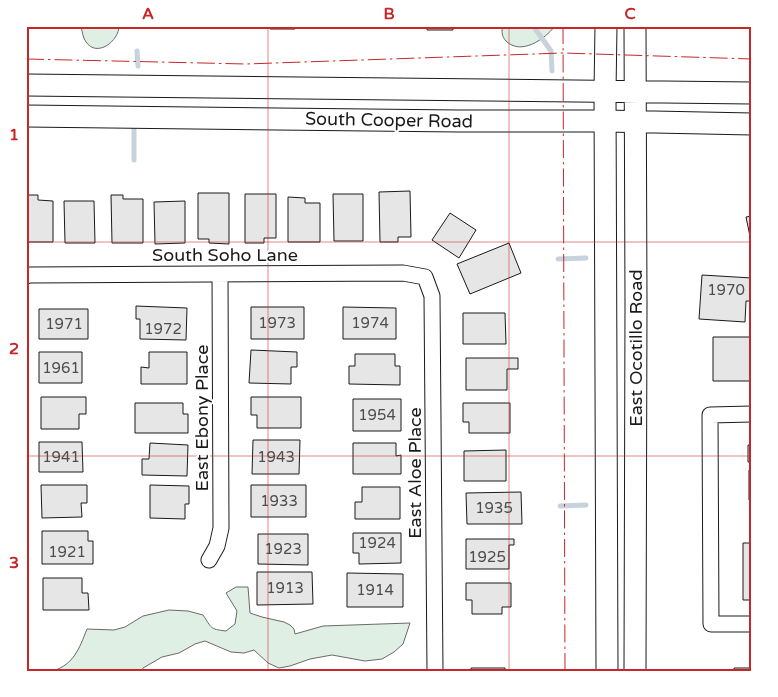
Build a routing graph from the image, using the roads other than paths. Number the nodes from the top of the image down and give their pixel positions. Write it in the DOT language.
graph roads {
  1 [pos="606,26"];
  2 [pos="635,26"];
  3 [pos="26,85"];
  4 [pos="634,91"];
  5 [pos="605,92"];
  6 [pos="752,93"];
  7 [pos="26,116"];
  8 [pos="605,121"];
  9 [pos="635,122"];
  10 [pos="752,124"];
  11 [pos="220,274"];
  12 [pos="26,276"];
  13 [pos="424,277"];
  14 [pos="752,414"];
  15 [pos="209,560"];
  16 [pos="752,624"];
  17 [pos="435,671"];
  18 [pos="607,671"];
  19 [pos="635,671"];
  1 -- 5 [label="main road, East Ocotillo Road"];
  2 -- 4 [label="main road, East Ocotillo Road"];
  3 -- 5 [label="main road, South Cooper Road"];
  4 -- 5 [label="main road, South Cooper Road"];
  4 -- 6 [label="main road, South Cooper Road"];
  4 -- 9 [label="main road, East Ocotillo Road"];
  5 -- 8 [label="main road, East Ocotillo Road"];
  7 -- 8 [label="main road, South Cooper Road"];
  8 -- 9 [label="main road, South Cooper Road"];
  8 -- 18 [label="main road, East Ocotillo Road"];
  9 -- 10 [label="main road, South Cooper Road"];
  9 -- 19 [label="main road, East Ocotillo Road"];
  11 -- 12 [label="street, South Soho Lane"];
  11 -- 13 [label="street, South Soho Lane"];
  11 -- 15 [label="street, East Ebony Place"];
  13 -- 17 [label="street, East Aloe Place"];
  14 -- 16 [label="street"];
}
